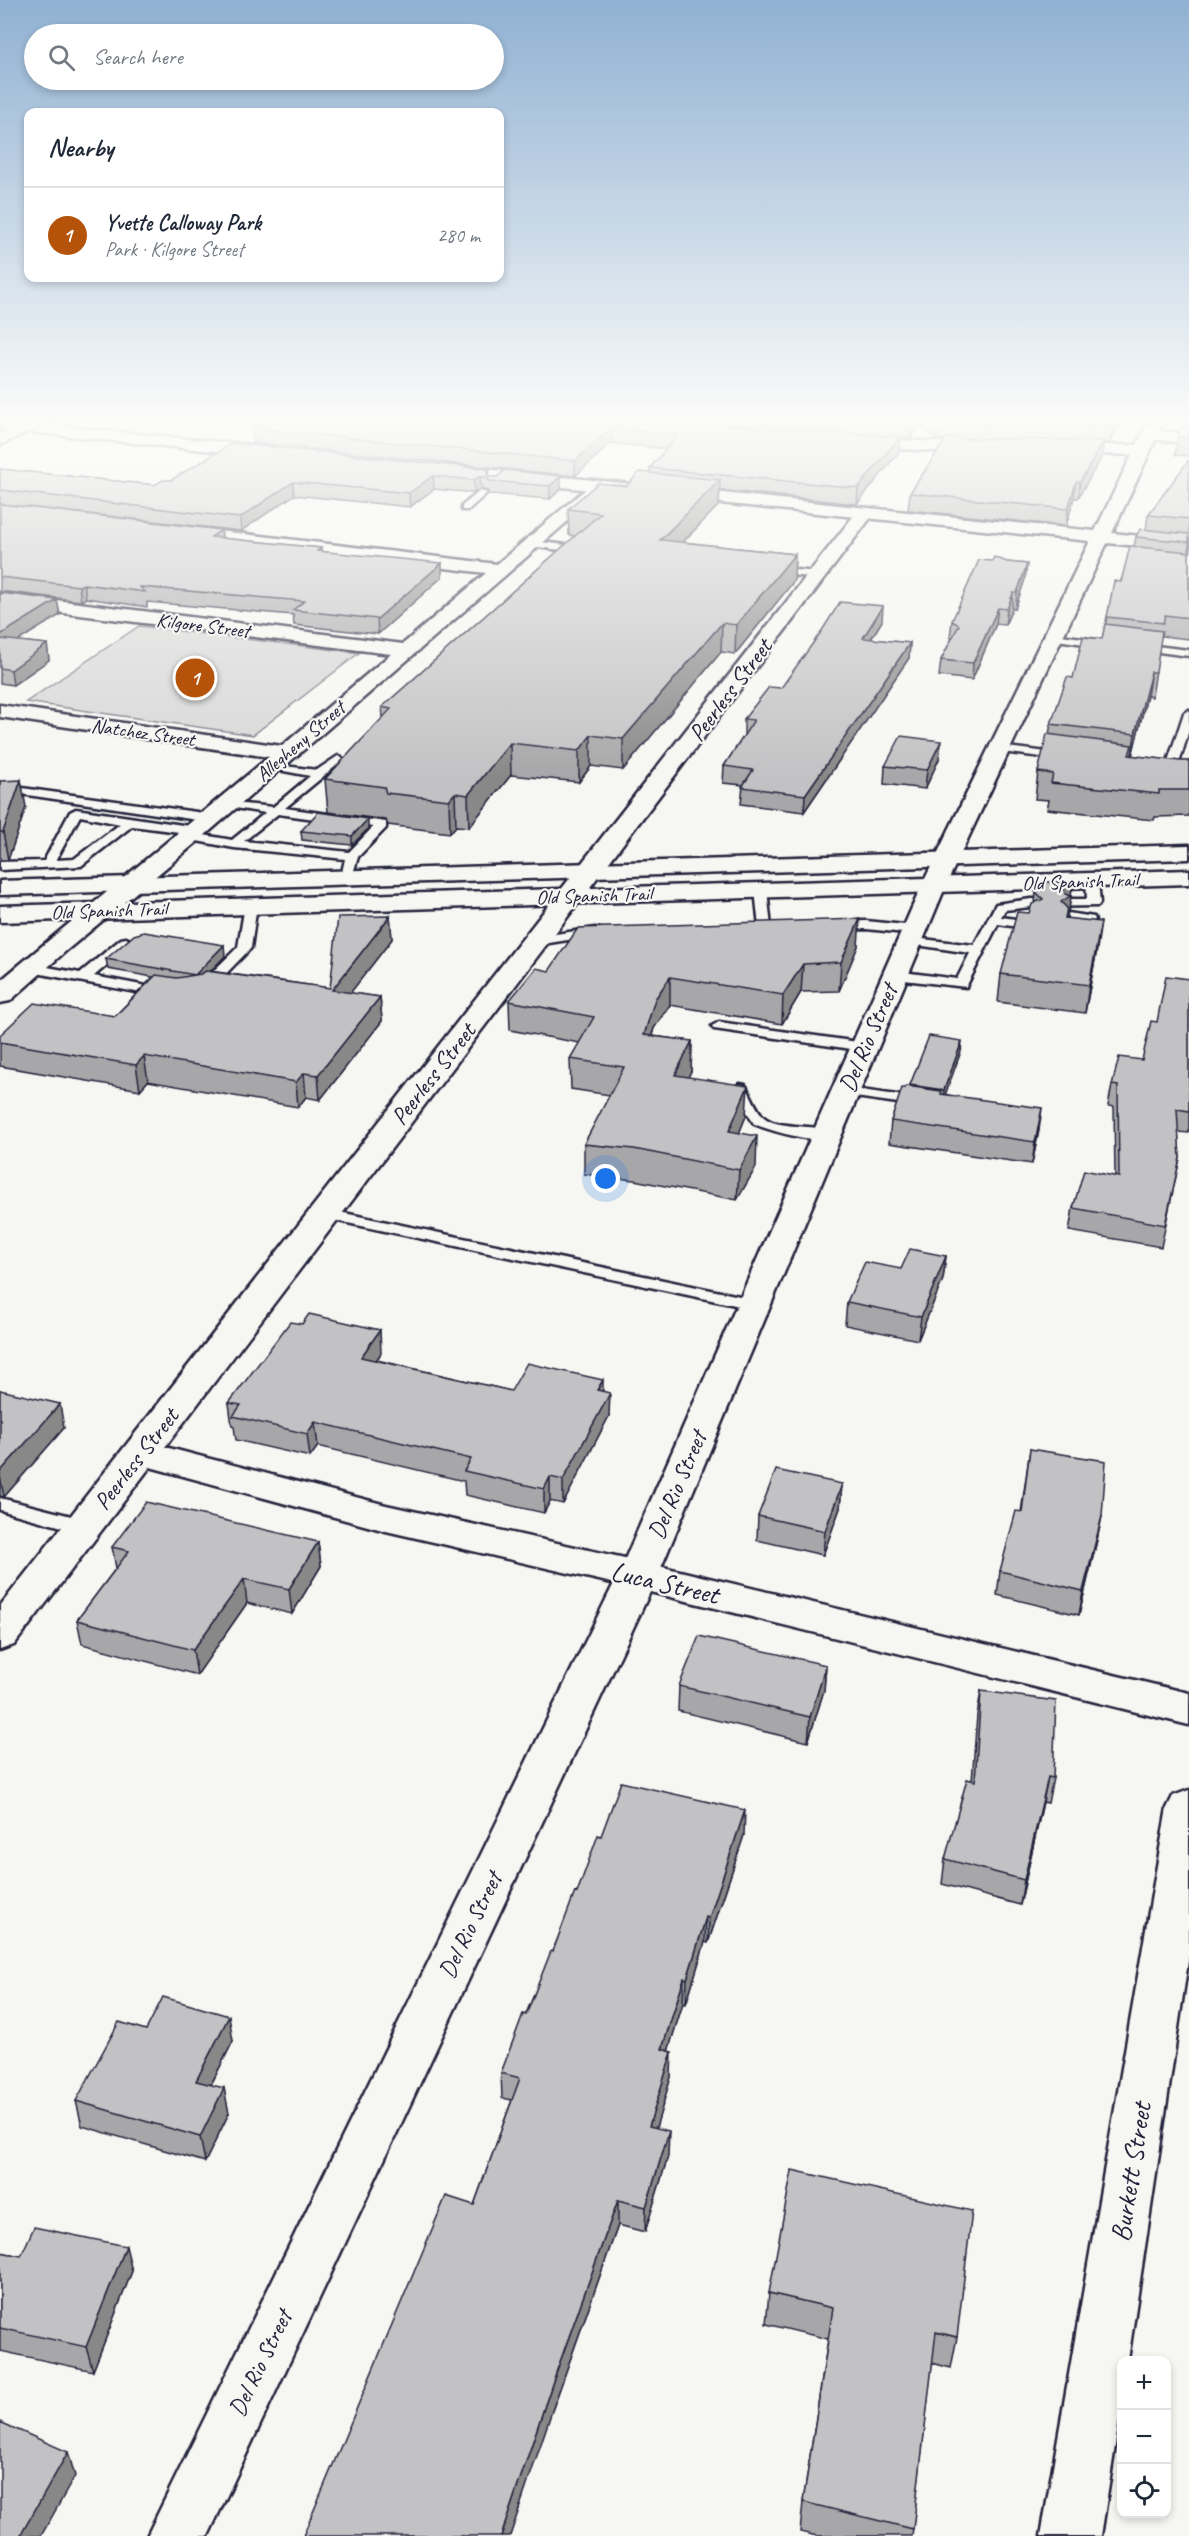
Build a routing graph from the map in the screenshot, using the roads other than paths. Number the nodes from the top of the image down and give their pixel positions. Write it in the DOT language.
graph roads {
  1 [pos="269,542"];
  2 [pos="843,542"];
  3 [pos="1098,542"];
  4 [pos="1135,542"];
  5 [pos="532,544"];
  6 [pos="1189,546"];
  7 [pos="584,550"];
  8 [pos="503,570"];
  9 [pos="766,570"];
  10 [pos="818,575"];
  11 [pos="0,599"];
  12 [pos="1053,638"];
  13 [pos="406,650"];
  14 [pos="1189,653"];
  15 [pos="0,711"];
  16 [pos="1189,713"];
  17 [pos="999,749"];
  18 [pos="338,759"];
  19 [pos="1077,759"];
  20 [pos="279,760"];
  21 [pos="1170,770"];
  22 [pos="320,774"];
  23 [pos="0,788"];
  24 [pos="228,804"];
  25 [pos="275,810"];
  26 [pos="130,822"];
  27 [pos="199,828"];
  28 [pos="234,844"];
  29 [pos="1189,852"];
  30 [pos="48,864"];
  31 [pos="0,866"];
  32 [pos="350,866"];
  33 [pos="592,869"];
  34 [pos="940,872"];
  35 [pos="1189,877"];
  36 [pos="133,884"];
  37 [pos="0,888"];
  38 [pos="761,890"];
  39 [pos="1093,891"];
  40 [pos="1021,894"];
  41 [pos="571,896"];
  42 [pos="251,905"];
  43 [pos="102,910"];
  44 [pos="0,914"];
  45 [pos="996,914"];
  46 [pos="1033,919"];
  47 [pos="1066,923"];
  48 [pos="821,926"];
  49 [pos="765,927"];
  50 [pos="603,931"];
  51 [pos="136,938"];
  52 [pos="536,941"];
  53 [pos="907,948"];
  54 [pos="978,950"];
  55 [pos="31,968"];
  56 [pos="83,978"];
  57 [pos="0,995"];
  58 [pos="719,1026"];
  59 [pos="865,1047"];
  60 [pos="740,1088"];
  61 [pos="846,1092"];
  62 [pos="938,1105"];
  63 [pos="827,1135"];
  64 [pos="325,1214"];
  65 [pos="754,1304"];
  66 [pos="141,1453"];
  67 [pos="0,1504"];
  68 [pos="84,1526"];
  69 [pos="638,1575"];
  70 [pos="0,1635"];
  71 [pos="1189,1709"];
  72 [pos="1189,1808"];
  73 [pos="177,2536"];
  74 [pos="1071,2536"];
  1 -- 8 [label="street"];
  2 -- 10 [label="street, Peerless Street"];
  3 -- 12 [label="street, Del Rio Street"];
  4 -- 6 [label="street"];
  5 -- 7 [label="lane"];
  5 -- 8 [label="street, Allegheny Street"];
  8 -- 13 [label="street, Allegheny Street"];
  9 -- 10 [label="lane"];
  10 -- 33 [label="street, Peerless Street"];
  11 -- 13 [label="street, Kilgore Street"];
  12 -- 14 [label="lane"];
  12 -- 17 [label="street, Del Rio Street"];
  13 -- 20 [label="street, Allegheny Street"];
  15 -- 20 [label="street, Natchez Street"];
  16 -- 21 [label="lane"];
  17 -- 19 [label="lane"];
  17 -- 34 [label="street, Del Rio Street"];
  18 -- 22 [label="lane"];
  20 -- 22 [label="lane"];
  20 -- 24 [label="street, Allegheny Street"];
  22 -- 25 [label="lane"];
  23 -- 27 [label="lane"];
  24 -- 25 [label="lane"];
  24 -- 27 [label="street, Allegheny Street"];
  25 -- 28 [label="lane"];
  25 -- 32 [label="lane"];
  26 -- 27 [label="lane"];
  26 -- 30 [label="lane"];
  26 -- 30 [label="lane"];
  27 -- 28 [label="lane"];
  27 -- 36 [label="street, Allegheny Street"];
  28 -- 32 [label="lane"];
  29 -- 34 [label="street, Old Spanish Trail"];
  30 -- 31 [label="lane"];
  32 -- 33 [label="street, Old Spanish Trail"];
  32 -- 36 [label="street, Old Spanish Trail"];
  33 -- 34 [label="street, Old Spanish Trail"];
  33 -- 41 [label="street, Peerless Street"];
  34 -- 38 [label="street, Old Spanish Trail"];
  34 -- 40 [label="street, Old Spanish Trail"];
  34 -- 53 [label="street, Del Rio Street"];
  35 -- 39 [label="street, Old Spanish Trail"];
  36 -- 37 [label="street, Old Spanish Trail"];
  36 -- 43 [label="street, Allegheny Street"];
  38 -- 41 [label="street, Old Spanish Trail"];
  38 -- 49 [label="lane"];
  39 -- 40 [label="street, Old Spanish Trail"];
  39 -- 47 [label="lane"];
  40 -- 45 [label="lane"];
  41 -- 42 [label="street, Old Spanish Trail"];
  41 -- 52 [label="street, Peerless Street"];
  42 -- 43 [label="street, Old Spanish Trail"];
  42 -- 56 [label="lane"];
  43 -- 44 [label="street, Old Spanish Trail"];
  43 -- 55 [label="street, Allegheny Street"];
  45 -- 46 [label="lane"];
  45 -- 54 [label="lane"];
  48 -- 53 [label="lane"];
  50 -- 52 [label="lane"];
  51 -- 56 [label="lane"];
  52 -- 64 [label="street, Peerless Street"];
  53 -- 54 [label="lane"];
  53 -- 54 [label="lane"];
  53 -- 59 [label="street, Del Rio Street"];
  55 -- 56 [label="lane"];
  55 -- 57 [label="street, Allegheny Street"];
  58 -- 59 [label="lane"];
  59 -- 61 [label="street, Del Rio Street"];
  60 -- 63 [label="lane"];
  61 -- 62 [label="lane"];
  61 -- 63 [label="street, Del Rio Street"];
  63 -- 65 [label="street, Del Rio Street"];
  64 -- 65 [label="lane"];
  64 -- 66 [label="street, Peerless Street"];
  65 -- 69 [label="street, Del Rio Street"];
  66 -- 68 [label="street, Peerless Street"];
  66 -- 69 [label="street, Luca Street"];
  67 -- 68 [label="lane"];
  68 -- 70 [label="street, Peerless Street"];
  69 -- 71 [label="street, Luca Street"];
  69 -- 73 [label="street, Del Rio Street"];
  72 -- 74 [label="street, Burkett Street"];
}
